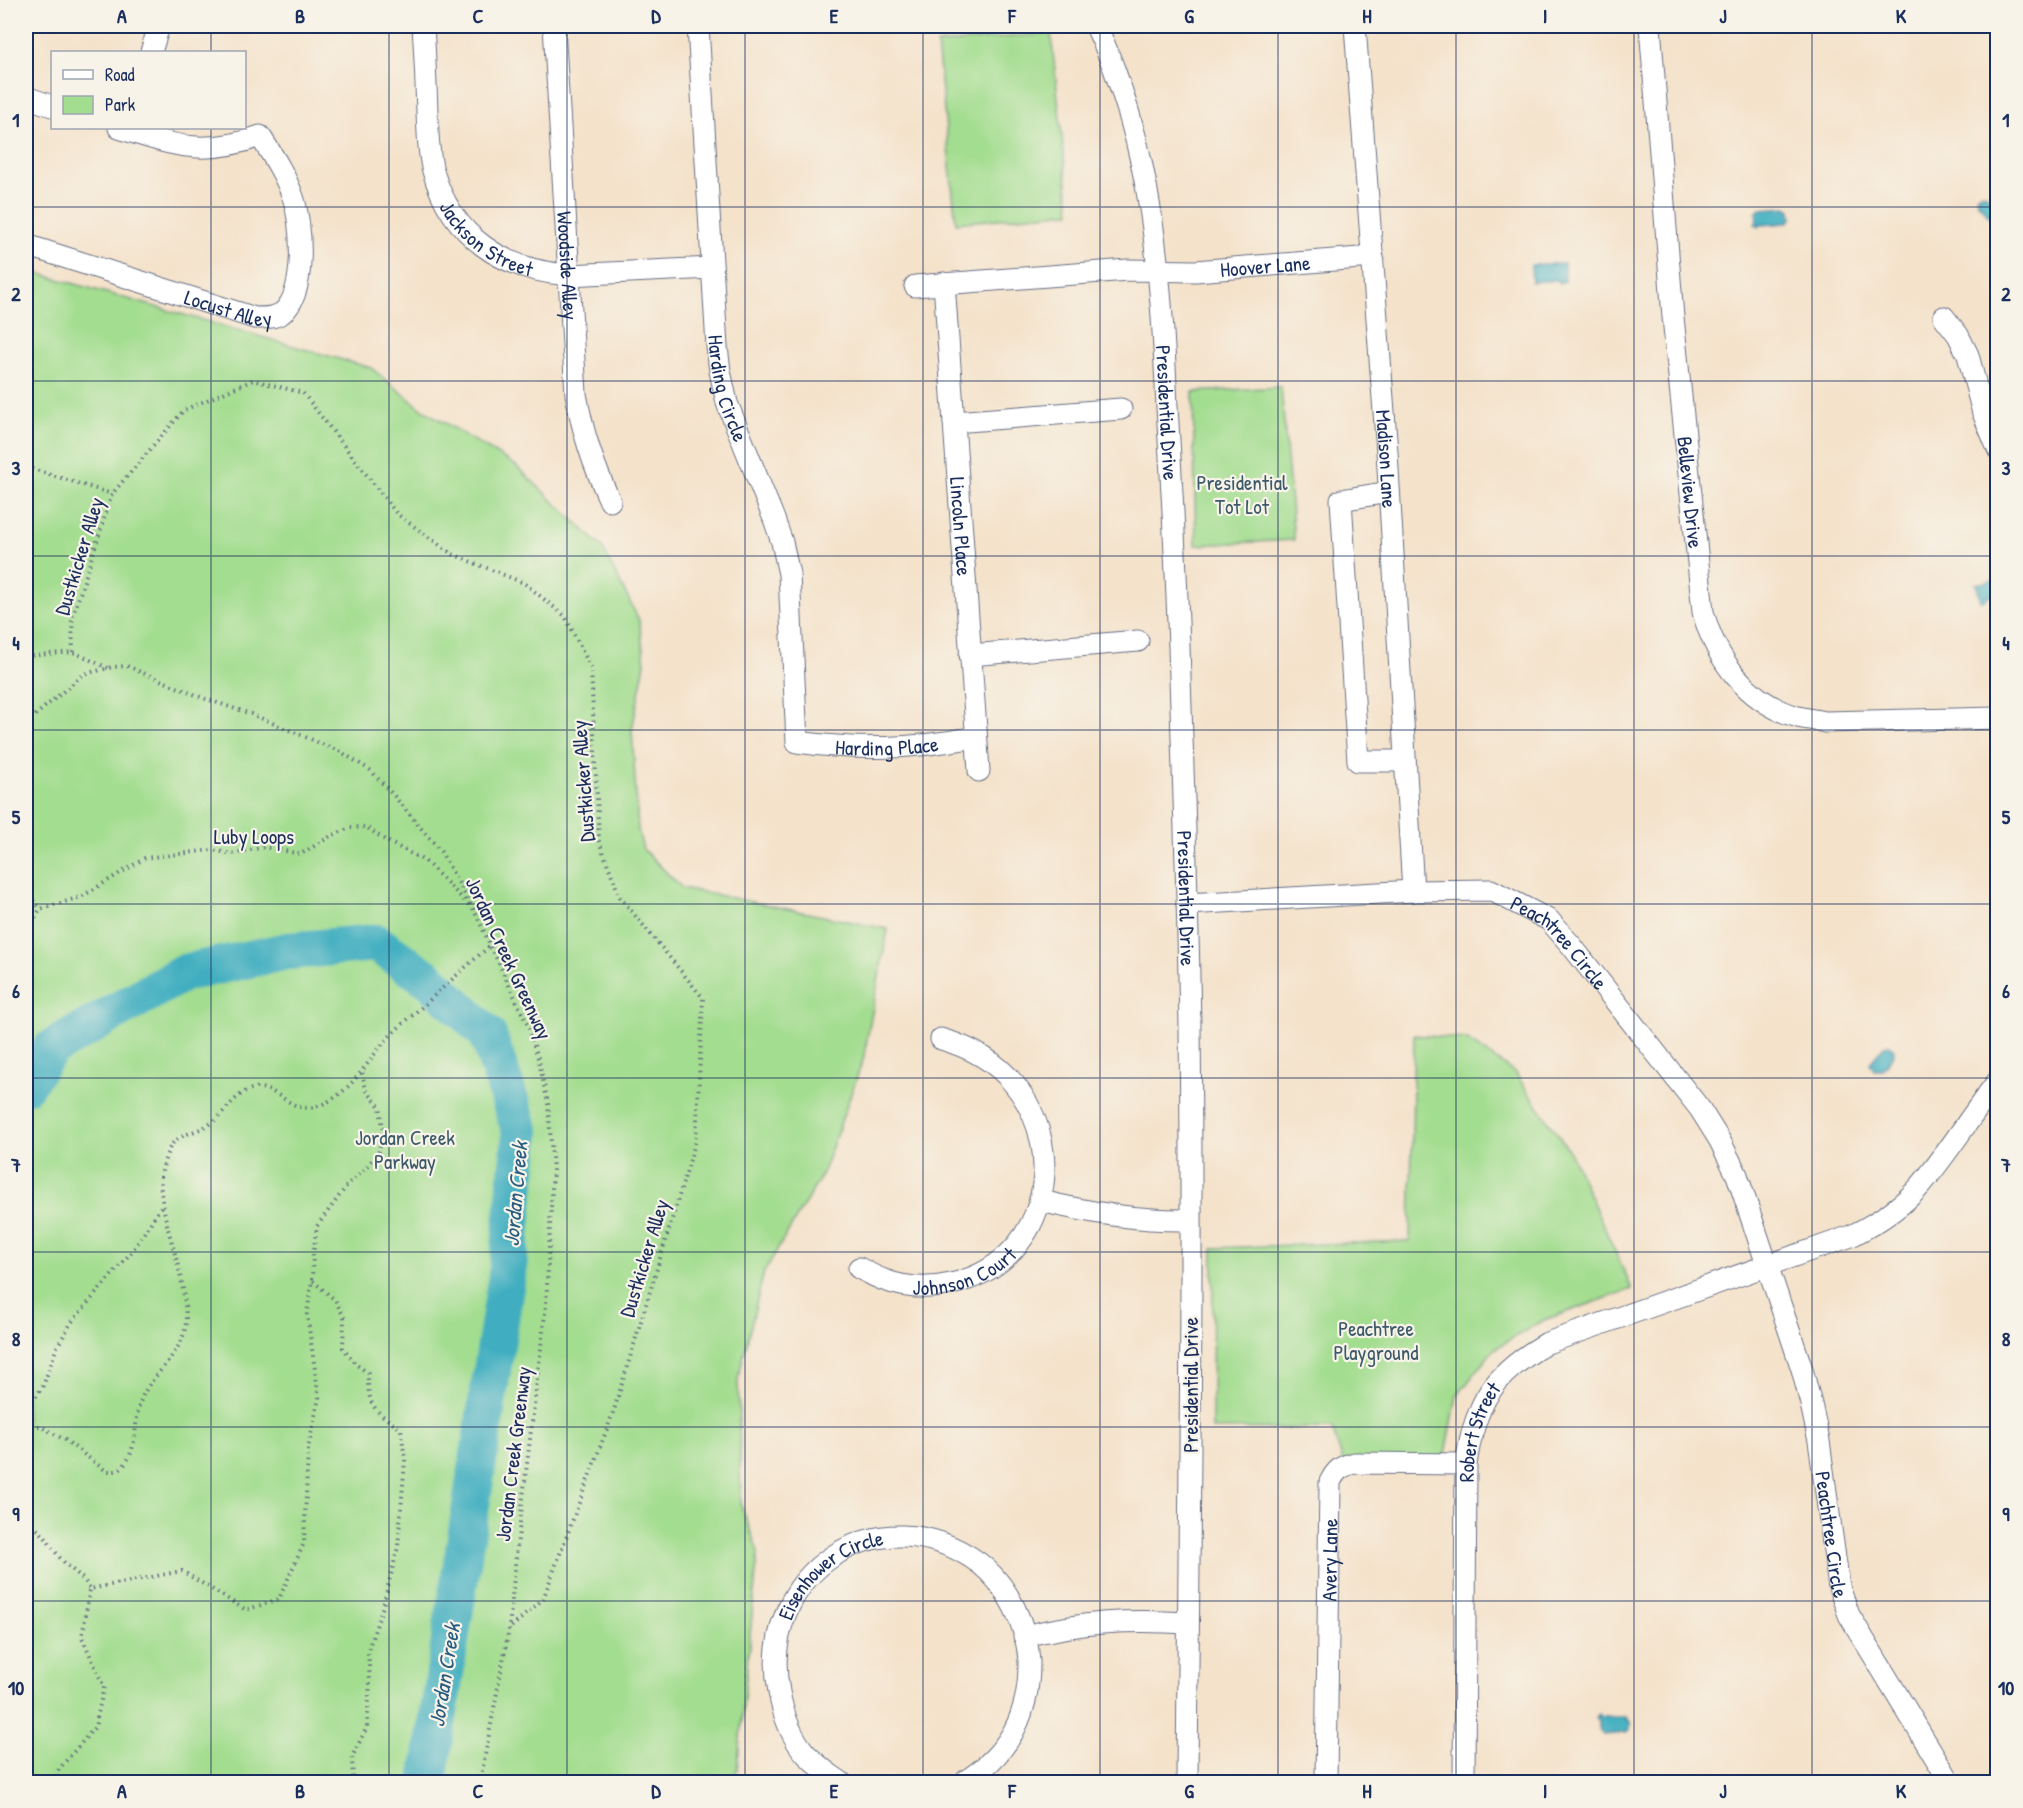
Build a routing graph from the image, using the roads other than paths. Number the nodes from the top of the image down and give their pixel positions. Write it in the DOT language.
graph roads {
  1 [pos="159,26"];
  2 [pos="423,26"];
  3 [pos="554,26"];
  4 [pos="698,26"];
  5 [pos="1096,26"];
  6 [pos="1355,26"];
  7 [pos="1650,26"];
  8 [pos="151,51"];
  9 [pos="26,97"];
  10 [pos="51,106"];
  11 [pos="124,129"];
  12 [pos="26,245"];
  13 [pos="1373,257"];
  14 [pos="712,268"];
  15 [pos="1159,270"];
  16 [pos="568,275"];
  17 [pos="944,283"];
  18 [pos="915,286"];
  19 [pos="1944,317"];
  20 [pos="1120,409"];
  21 [pos="954,422"];
  22 [pos="1998,449"];
  23 [pos="1389,492"];
  24 [pos="610,501"];
  25 [pos="1138,641"];
  26 [pos="970,655"];
  27 [pos="1998,718"];
  28 [pos="976,737"];
  29 [pos="797,742"];
  30 [pos="1405,761"];
  31 [pos="979,771"];
  32 [pos="1413,891"];
  33 [pos="1187,904"];
  34 [pos="941,1039"];
  35 [pos="1998,1081"];
  36 [pos="1041,1201"];
  37 [pos="1190,1220"];
  38 [pos="1767,1266"];
  39 [pos="859,1268"];
  40 [pos="1466,1464"];
  41 [pos="1188,1623"];
  42 [pos="1024,1636"];
  43 [pos="841,1782"];
  44 [pos="964,1782"];
  45 [pos="1187,1782"];
  46 [pos="1326,1782"];
  47 [pos="1464,1782"];
  48 [pos="1950,1782"];
  1 -- 8 [label="street"];
  2 -- 16 [label="street, Jackson Street"];
  3 -- 16 [label="street, Woodside Alley"];
  4 -- 14 [label="street, Harding Circle"];
  5 -- 15 [label="street, Presidential Drive"];
  6 -- 13 [label="street, Madison Lane"];
  7 -- 27 [label="street, Belleview Drive"];
  9 -- 10 [label="street"];
  11 -- 12 [label="street, Locust Alley"];
  13 -- 15 [label="street, Hoover Lane"];
  13 -- 23 [label="street, Madison Lane"];
  14 -- 16 [label="street, Jackson Street"];
  14 -- 29 [label="street, Harding Circle"];
  15 -- 17 [label="street"];
  15 -- 33 [label="street, Presidential Drive"];
  16 -- 24 [label="street, Woodside Alley"];
  17 -- 18 [label="street"];
  17 -- 21 [label="street, Lincoln Place"];
  19 -- 22 [label="street"];
  20 -- 21 [label="street"];
  21 -- 26 [label="street, Lincoln Place"];
  23 -- 30 [label="street, Madison Lane"];
  23 -- 30 [label="street"];
  25 -- 26 [label="street"];
  26 -- 28 [label="street, Lincoln Place"];
  28 -- 29 [label="street, Harding Place"];
  28 -- 31 [label="street, Lincoln Place"];
  30 -- 32 [label="street, Madison Lane"];
  32 -- 33 [label="street, Peachtree Circle"];
  32 -- 38 [label="street, Peachtree Circle"];
  33 -- 37 [label="street, Presidential Drive"];
  34 -- 36 [label="street, Johnson Court"];
  35 -- 38 [label="street"];
  36 -- 37 [label="street"];
  36 -- 39 [label="street, Johnson Court"];
  37 -- 41 [label="street, Presidential Drive"];
  38 -- 40 [label="street, Robert Street"];
  38 -- 48 [label="street, Peachtree Circle"];
  40 -- 46 [label="street, Avery Lane"];
  40 -- 47 [label="street, Robert Street"];
  41 -- 42 [label="street"];
  41 -- 45 [label="street, Presidential Drive"];
  42 -- 43 [label="street, Eisenhower Circle"];
  42 -- 44 [label="street, Eisenhower Circle"];
}
